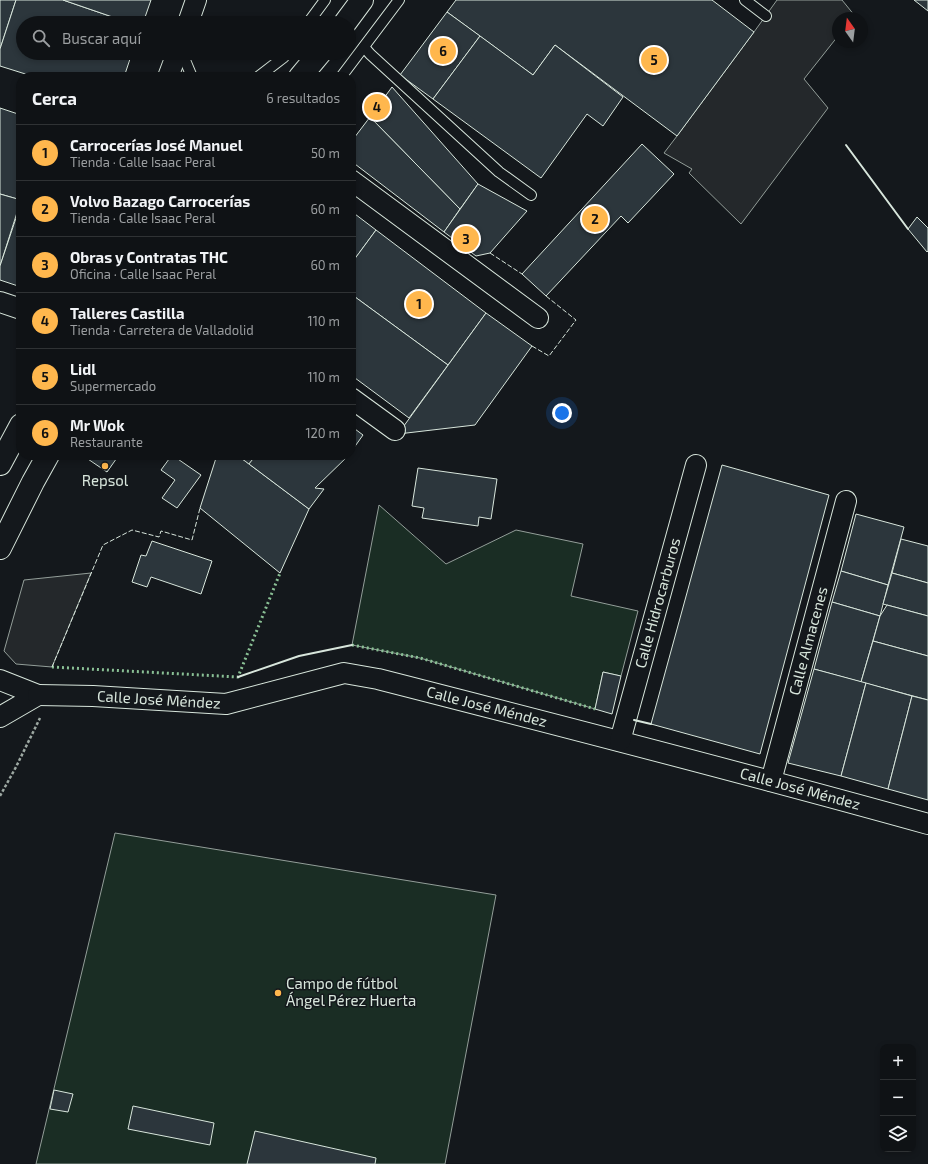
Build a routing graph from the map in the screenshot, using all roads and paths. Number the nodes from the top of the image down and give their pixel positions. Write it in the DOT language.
graph roads {
  1 [pos="196,0"];
  2 [pos="325,0"];
  3 [pos="362,0"];
  4 [pos="399,0"];
  5 [pos="744,0"];
  6 [pos="190,16"];
  7 [pos="313,16"];
  8 [pos="350,16"];
  9 [pos="766,16"];
  10 [pos="364,47"];
  11 [pos="356,57"];
  12 [pos="174,60"];
  13 [pos="185,60"];
  14 [pos="279,60"];
  15 [pos="281,60"];
  16 [pos="314,60"];
  17 [pos="319,60"];
  18 [pos="354,60"];
  19 [pos="170,72"];
  20 [pos="190,72"];
  21 [pos="264,72"];
  22 [pos="273,72"];
  23 [pos="304,72"];
  24 [pos="310,72"];
  25 [pos="345,72"];
  26 [pos="356,184"];
  27 [pos="531,195"];
  28 [pos="0,302"];
  29 [pos="16,307"];
  30 [pos="538,318"];
  31 [pos="356,402"];
  32 [pos="395,430"];
  33 [pos="16,434"];
  34 [pos="45,460"];
  35 [pos="0,464"];
  36 [pos="696,464"];
  37 [pos="846,501"];
  38 [pos="0,548"];
  39 [pos="0,680"];
  40 [pos="41,695"];
  41 [pos="0,717"];
  42 [pos="620,741"];
  43 [pos="771,781"];
  44 [pos="0,796"];
  45 [pos="928,824"];
  1 -- 6 [label="street"];
  2 -- 7 [label="lane"];
  3 -- 8 [label="highway"];
  4 -- 10 [label="lane"];
  5 -- 9 [label="lane"];
  10 -- 11 [label="lane"];
  10 -- 27 [label="lane"];
  12 -- 19 [label="street"];
  13 -- 20 [label="lane"];
  14 -- 21 [label="lane"];
  15 -- 22 [label="lane"];
  16 -- 23 [label="highway"];
  17 -- 24 [label="highway"];
  18 -- 25 [label="lane"];
  26 -- 30 [label="street"];
  28 -- 29 [label="street"];
  31 -- 32 [label="street"];
  33 -- 35 [label="highway"];
  34 -- 38 [label="highway"];
  36 -- 42 [label="street, Calle Hidrocarburos"];
  37 -- 43 [label="street, Calle Almacenes"];
  39 -- 40 [label="street, Calle José Méndez"];
  40 -- 41 [label="street"];
  40 -- 42 [label="street, Calle José Méndez"];
  40 -- 44 [label="path"];
  42 -- 43 [label="street, Calle José Méndez"];
  43 -- 45 [label="street, Calle José Méndez"];
}
